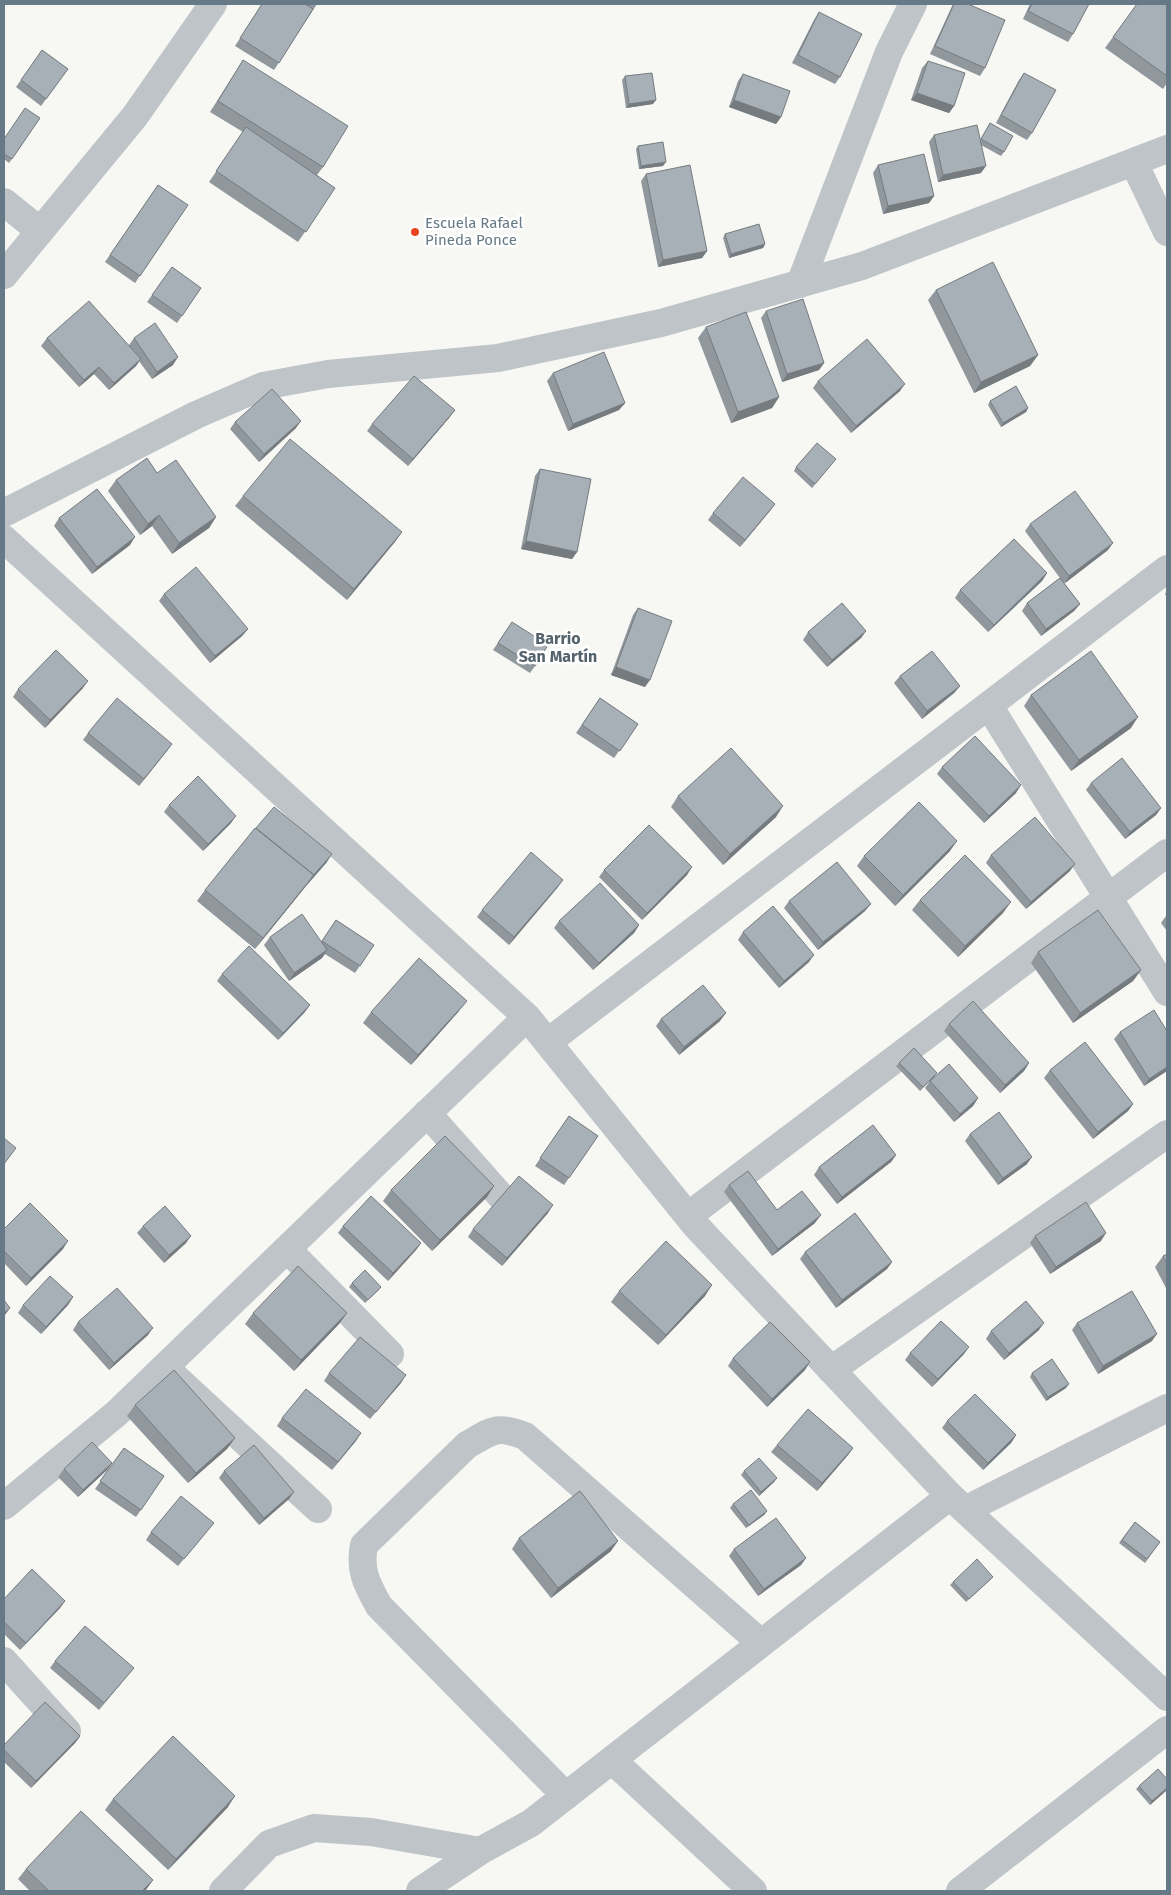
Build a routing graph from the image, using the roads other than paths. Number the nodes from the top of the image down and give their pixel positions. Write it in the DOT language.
graph roads {
  1 [pos="213,4"];
  2 [pos="913,4"];
  3 [pos="1167,149"];
  4 [pos="1134,163"];
  5 [pos="4,202"];
  6 [pos="40,231"];
  7 [pos="1167,232"];
  8 [pos="4,275"];
  9 [pos="800,284"];
  10 [pos="4,513"];
  11 [pos="4,539"];
  12 [pos="1167,570"];
  13 [pos="989,706"];
  14 [pos="1167,853"];
  15 [pos="1108,898"];
  16 [pos="1167,992"];
  17 [pos="527,1017"];
  18 [pos="548,1042"];
  19 [pos="427,1113"];
  20 [pos="1167,1134"];
  21 [pos="505,1201"];
  22 [pos="688,1216"];
  23 [pos="287,1250"];
  24 [pos="390,1354"];
  25 [pos="165,1367"];
  26 [pos="831,1370"];
  27 [pos="1167,1408"];
  28 [pos="957,1503"];
  29 [pos="4,1506"];
  30 [pos="318,1509"];
  31 [pos="761,1643"];
  32 [pos="4,1661"];
  33 [pos="1167,1697"];
  34 [pos="1167,1730"];
  35 [pos="67,1731"];
  36 [pos="612,1760"];
  37 [pos="566,1796"];
  38 [pos="480,1851"];
  39 [pos="434,1888"];
  40 [pos="223,1891"];
  41 [pos="753,1891"];
  42 [pos="960,1891"];
  1 -- 6 [label="street"];
  2 -- 9 [label="street"];
  3 -- 4 [label="street"];
  4 -- 7 [label="street"];
  4 -- 9 [label="street"];
  5 -- 6 [label="street"];
  6 -- 8 [label="street"];
  9 -- 10 [label="street"];
  11 -- 17 [label="street"];
  12 -- 13 [label="street"];
  13 -- 15 [label="street"];
  13 -- 18 [label="street"];
  14 -- 15 [label="street"];
  15 -- 16 [label="street"];
  15 -- 22 [label="street"];
  17 -- 18 [label="street"];
  17 -- 19 [label="street"];
  18 -- 22 [label="street"];
  19 -- 21 [label="street"];
  19 -- 23 [label="street"];
  20 -- 26 [label="street"];
  22 -- 26 [label="street"];
  23 -- 24 [label="street"];
  23 -- 25 [label="street"];
  25 -- 29 [label="street"];
  25 -- 30 [label="street"];
  26 -- 28 [label="street"];
  27 -- 28 [label="street"];
  28 -- 31 [label="street"];
  28 -- 33 [label="street"];
  31 -- 36 [label="street"];
  31 -- 37 [label="street"];
  32 -- 35 [label="street"];
  34 -- 42 [label="street"];
  36 -- 37 [label="street"];
  36 -- 41 [label="street"];
  37 -- 38 [label="street"];
  38 -- 39 [label="street"];
  38 -- 40 [label="street"];
}
